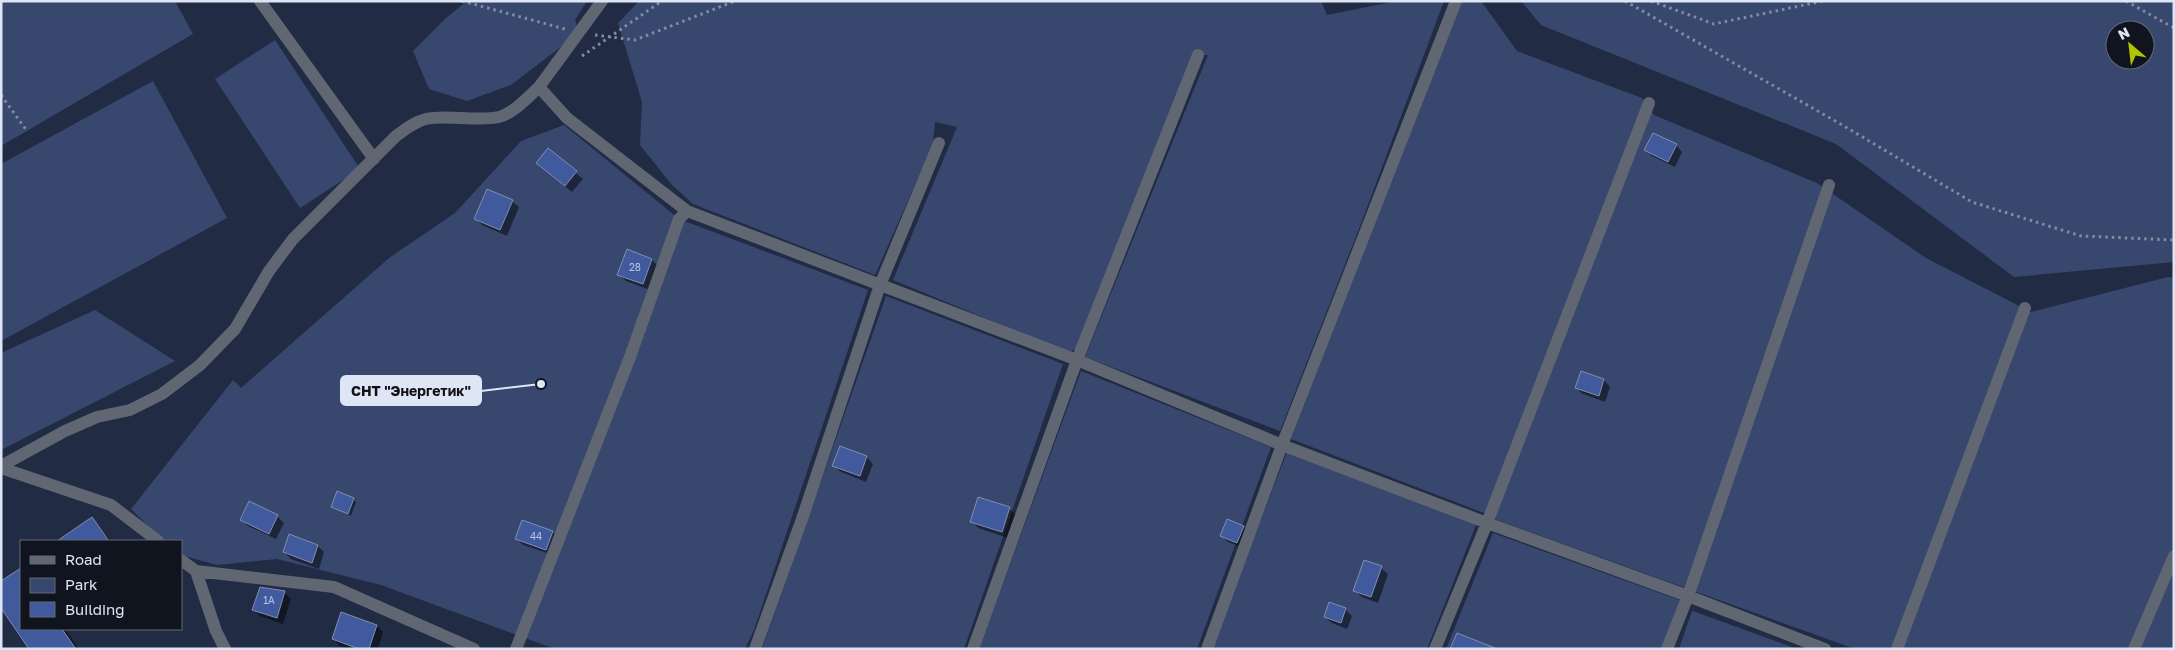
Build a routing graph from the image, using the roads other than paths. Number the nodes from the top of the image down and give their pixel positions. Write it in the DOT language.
graph roads {
  1 [pos="602,1"];
  2 [pos="1456,1"];
  3 [pos="265,3"];
  4 [pos="1198,55"];
  5 [pos="539,87"];
  6 [pos="1649,103"];
  7 [pos="939,144"];
  8 [pos="374,159"];
  9 [pos="1829,185"];
  10 [pos="687,211"];
  11 [pos="880,285"];
  12 [pos="2025,308"];
  13 [pos="1077,360"];
  14 [pos="1282,445"];
  15 [pos="1,467"];
  16 [pos="1487,523"];
  17 [pos="157,540"];
  18 [pos="2174,556"];
  19 [pos="182,561"];
  20 [pos="196,571"];
  21 [pos="1688,596"];
  22 [pos="225,649"];
  23 [pos="474,649"];
  24 [pos="516,649"];
  25 [pos="755,649"];
  26 [pos="973,649"];
  27 [pos="1208,649"];
  28 [pos="1435,649"];
  29 [pos="1667,649"];
  30 [pos="1825,649"];
  31 [pos="1897,649"];
  32 [pos="2134,649"];
  1 -- 5 [label="street"];
  2 -- 14 [label="street"];
  3 -- 8 [label="street"];
  4 -- 13 [label="street"];
  5 -- 8 [label="street"];
  5 -- 10 [label="street"];
  6 -- 16 [label="street"];
  7 -- 11 [label="street"];
  8 -- 15 [label="street"];
  9 -- 21 [label="street"];
  10 -- 11 [label="street"];
  10 -- 24 [label="street"];
  11 -- 13 [label="street"];
  11 -- 25 [label="street"];
  12 -- 31 [label="street"];
  13 -- 14 [label="street"];
  13 -- 26 [label="street"];
  14 -- 16 [label="street"];
  14 -- 27 [label="street"];
  15 -- 17 [label="street"];
  16 -- 21 [label="street"];
  16 -- 28 [label="street"];
  18 -- 32 [label="street"];
  19 -- 20 [label="street"];
  20 -- 22 [label="street"];
  20 -- 23 [label="street"];
  21 -- 29 [label="street"];
  21 -- 30 [label="street"];
}
